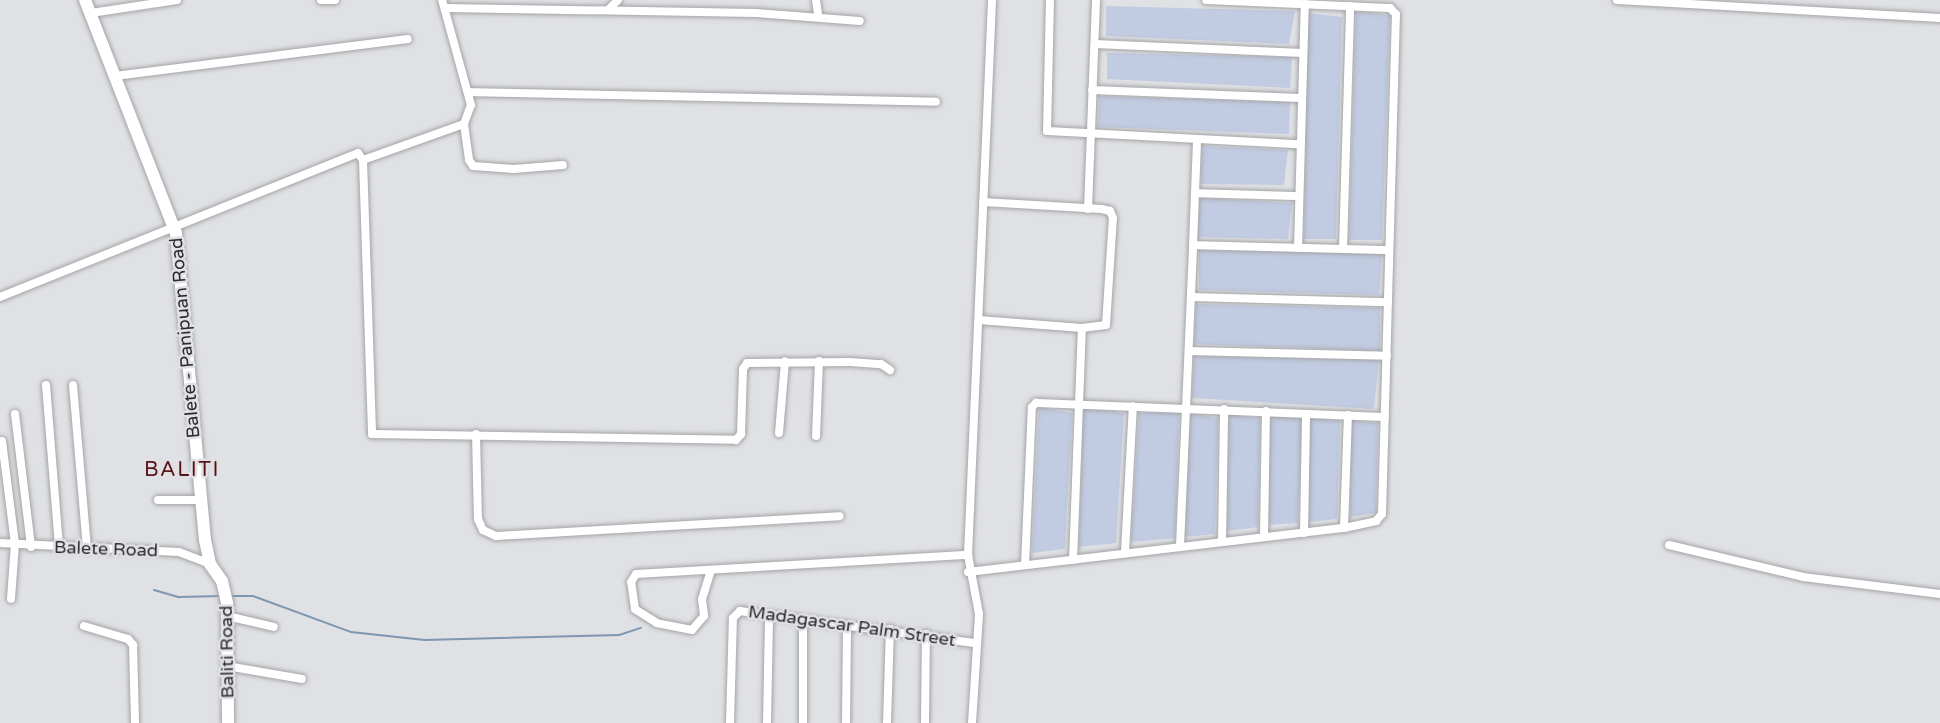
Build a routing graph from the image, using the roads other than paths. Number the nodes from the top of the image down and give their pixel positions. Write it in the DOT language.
graph roads {
  1 [pos="85,0"];
  2 [pos="177,0"];
  3 [pos="321,0"];
  4 [pos="335,0"];
  5 [pos="618,0"];
  6 [pos="816,0"];
  7 [pos="992,0"];
  8 [pos="1050,0"];
  9 [pos="1096,0"];
  10 [pos="1206,0"];
  11 [pos="1617,0"];
  12 [pos="443,4"];
  13 [pos="1305,4"];
  14 [pos="1350,6"];
  15 [pos="608,10"];
  16 [pos="91,13"];
  17 [pos="818,15"];
  18 [pos="1940,18"];
  19 [pos="860,21"];
  20 [pos="408,39"];
  21 [pos="1095,44"];
  22 [pos="1302,53"];
  23 [pos="115,76"];
  24 [pos="1092,90"];
  25 [pos="469,92"];
  26 [pos="1301,98"];
  27 [pos="936,102"];
  28 [pos="464,124"];
  29 [pos="1090,134"];
  30 [pos="1197,139"];
  31 [pos="1299,144"];
  32 [pos="363,160"];
  33 [pos="563,165"];
  34 [pos="1195,193"];
  35 [pos="1299,196"];
  36 [pos="983,202"];
  37 [pos="1088,209"];
  38 [pos="175,225"];
  39 [pos="1193,245"];
  40 [pos="1298,248"];
  41 [pos="1343,248"];
  42 [pos="1389,250"];
  43 [pos="0,297"];
  44 [pos="1191,297"];
  45 [pos="1388,303"];
  46 [pos="979,320"];
  47 [pos="1082,328"];
  48 [pos="1189,351"];
  49 [pos="1387,356"];
  50 [pos="785,361"];
  51 [pos="819,362"];
  52 [pos="890,370"];
  53 [pos="46,385"];
  54 [pos="73,385"];
  55 [pos="1077,404"];
  56 [pos="1133,406"];
  57 [pos="1186,408"];
  58 [pos="1224,409"];
  59 [pos="1266,411"];
  60 [pos="15,414"];
  61 [pos="1306,414"];
  62 [pos="1348,415"];
  63 [pos="1385,417"];
  64 [pos="779,432"];
  65 [pos="476,434"];
  66 [pos="816,436"];
  67 [pos="2,441"];
  68 [pos="158,500"];
  69 [pos="200,500"];
  70 [pos="839,516"];
  71 [pos="1344,528"];
  72 [pos="1304,533"];
  73 [pos="1264,536"];
  74 [pos="1222,542"];
  75 [pos="0,543"];
  76 [pos="15,544"];
  77 [pos="1669,545"];
  78 [pos="1180,546"];
  79 [pos="31,547"];
  80 [pos="59,547"];
  81 [pos="87,548"];
  82 [pos="1125,552"];
  83 [pos="968,555"];
  84 [pos="1073,560"];
  85 [pos="210,564"];
  86 [pos="1025,565"];
  87 [pos="711,570"];
  88 [pos="968,572"];
  89 [pos="223,584"];
  90 [pos="1940,594"];
  91 [pos="11,598"];
  92 [pos="227,609"];
  93 [pos="769,615"];
  94 [pos="803,620"];
  95 [pos="847,625"];
  96 [pos="84,626"];
  97 [pos="274,627"];
  98 [pos="890,629"];
  99 [pos="926,634"];
  100 [pos="974,643"];
  101 [pos="227,666"];
  102 [pos="302,679"];
  103 [pos="135,723"];
  104 [pos="228,723"];
  105 [pos="730,723"];
  106 [pos="767,723"];
  107 [pos="803,723"];
  108 [pos="846,723"];
  109 [pos="887,723"];
  110 [pos="925,723"];
  111 [pos="972,723"];
  1 -- 16 [label="main road, Balete - Panipuan Road"];
  2 -- 16 [label="street"];
  3 -- 4 [label="street"];
  5 -- 15 [label="street"];
  6 -- 17 [label="street"];
  7 -- 36 [label="street"];
  8 -- 29 [label="street"];
  9 -- 21 [label="street"];
  10 -- 13 [label="street"];
  11 -- 18 [label="street"];
  12 -- 15 [label="street"];
  12 -- 25 [label="street"];
  13 -- 14 [label="street"];
  13 -- 22 [label="street"];
  14 -- 41 [label="street"];
  14 -- 42 [label="street"];
  15 -- 17 [label="street"];
  16 -- 23 [label="main road, Balete - Panipuan Road"];
  17 -- 19 [label="street"];
  20 -- 23 [label="street"];
  21 -- 22 [label="street"];
  21 -- 24 [label="street"];
  22 -- 26 [label="street"];
  23 -- 38 [label="main road, Balete - Panipuan Road"];
  24 -- 26 [label="street"];
  24 -- 29 [label="street"];
  25 -- 27 [label="street"];
  25 -- 28 [label="street"];
  26 -- 31 [label="street"];
  28 -- 32 [label="street"];
  28 -- 33 [label="street"];
  29 -- 30 [label="street"];
  29 -- 37 [label="street"];
  30 -- 31 [label="street"];
  30 -- 34 [label="street"];
  31 -- 35 [label="street"];
  32 -- 38 [label="street"];
  32 -- 65 [label="street"];
  34 -- 35 [label="street"];
  34 -- 39 [label="street"];
  35 -- 40 [label="street"];
  36 -- 37 [label="street"];
  36 -- 46 [label="street"];
  37 -- 47 [label="street"];
  38 -- 43 [label="street"];
  38 -- 69 [label="main road, Balete - Panipuan Road"];
  39 -- 40 [label="street"];
  39 -- 44 [label="street"];
  40 -- 41 [label="street"];
  41 -- 42 [label="street"];
  42 -- 45 [label="street"];
  44 -- 45 [label="street"];
  44 -- 48 [label="street"];
  45 -- 49 [label="street"];
  46 -- 47 [label="street"];
  46 -- 83 [label="street"];
  47 -- 55 [label="street"];
  48 -- 49 [label="street"];
  48 -- 57 [label="street"];
  49 -- 63 [label="street"];
  50 -- 51 [label="street"];
  50 -- 64 [label="street"];
  50 -- 65 [label="street"];
  51 -- 52 [label="street"];
  51 -- 66 [label="street"];
  53 -- 80 [label="street"];
  54 -- 81 [label="street"];
  55 -- 56 [label="street"];
  55 -- 84 [label="street"];
  55 -- 86 [label="street"];
  56 -- 57 [label="street"];
  56 -- 82 [label="street"];
  57 -- 58 [label="street"];
  57 -- 78 [label="street"];
  58 -- 59 [label="street"];
  58 -- 74 [label="street"];
  59 -- 61 [label="street"];
  59 -- 73 [label="street"];
  60 -- 79 [label="street"];
  61 -- 62 [label="street"];
  61 -- 72 [label="street"];
  62 -- 63 [label="street"];
  62 -- 71 [label="street"];
  63 -- 71 [label="street"];
  65 -- 70 [label="street"];
  67 -- 76 [label="street"];
  68 -- 69 [label="street"];
  69 -- 85 [label="main road, Balete - Panipuan Road"];
  71 -- 72 [label="street"];
  72 -- 73 [label="street"];
  73 -- 74 [label="street"];
  74 -- 78 [label="street"];
  75 -- 76 [label="street, Balete Road"];
  76 -- 79 [label="street, Balete Road"];
  76 -- 91 [label="street"];
  77 -- 90 [label="street"];
  78 -- 82 [label="street"];
  79 -- 80 [label="street, Balete Road"];
  80 -- 81 [label="street, Balete Road"];
  81 -- 85 [label="street, Balete Road"];
  82 -- 84 [label="street"];
  83 -- 87 [label="street"];
  83 -- 88 [label="street"];
  84 -- 86 [label="street"];
  85 -- 89 [label="main road, Balete - Panipuan Road"];
  86 -- 88 [label="street"];
  87 -- 87 [label="street"];
  88 -- 100 [label="street"];
  89 -- 92 [label="main road, Baliti Road"];
  92 -- 97 [label="street"];
  92 -- 101 [label="main road, Baliti Road"];
  93 -- 94 [label="street, Madagascar Palm Street"];
  93 -- 105 [label="street, Madagascar Palm Street"];
  93 -- 106 [label="street"];
  94 -- 95 [label="street, Madagascar Palm Street"];
  94 -- 107 [label="street"];
  95 -- 98 [label="street, Madagascar Palm Street"];
  95 -- 108 [label="street"];
  96 -- 103 [label="street"];
  98 -- 99 [label="street, Madagascar Palm Street"];
  98 -- 109 [label="street"];
  99 -- 100 [label="street, Madagascar Palm Street"];
  99 -- 110 [label="street"];
  100 -- 111 [label="street"];
  101 -- 102 [label="street"];
  101 -- 104 [label="main road, Baliti Road"];
}
